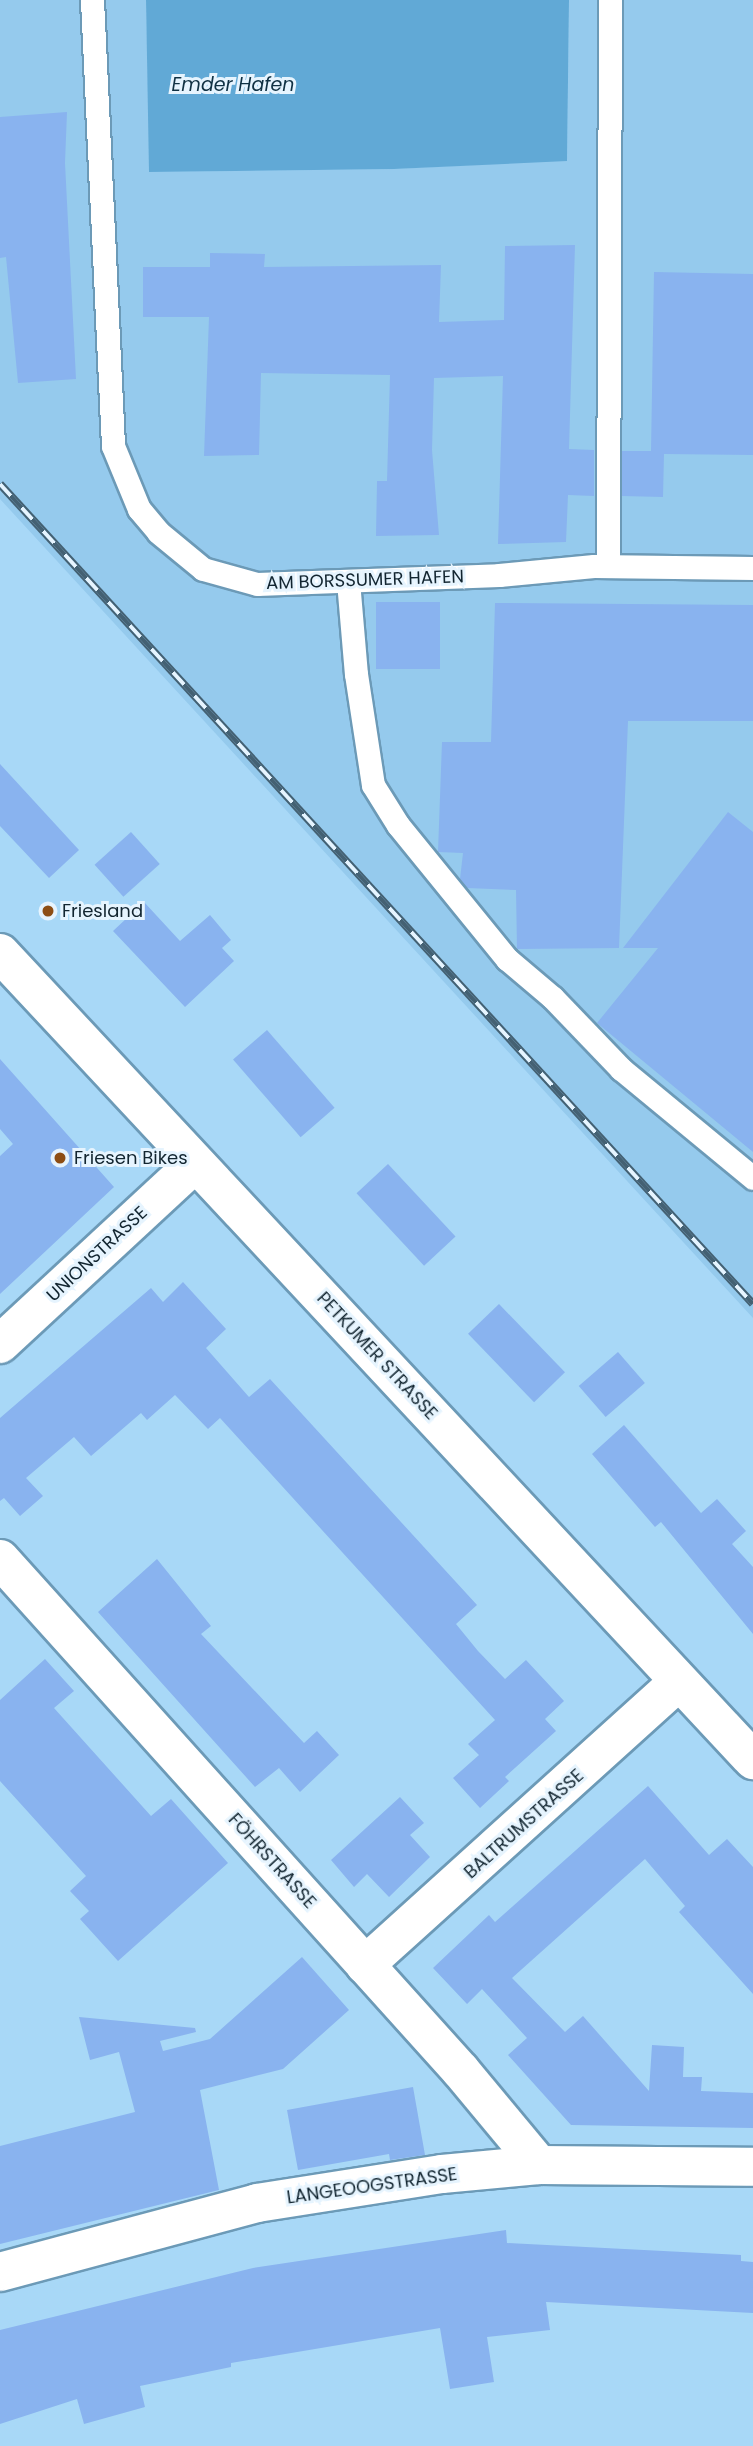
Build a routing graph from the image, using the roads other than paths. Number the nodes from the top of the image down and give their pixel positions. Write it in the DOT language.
graph roads {
  1 [pos="93,0"];
  2 [pos="610,0"];
  3 [pos="608,566"];
  4 [pos="753,568"];
  5 [pos="348,581"];
  6 [pos="0,953"];
  7 [pos="193,1165"];
  8 [pos="753,1178"];
  9 [pos="0,1344"];
  10 [pos="0,1559"];
  11 [pos="679,1681"];
  12 [pos="753,1760"];
  13 [pos="365,1965"];
  14 [pos="539,2165"];
  15 [pos="753,2167"];
  16 [pos="0,2272"];
  1 -- 5 [label="lane, AM BORSSUMER HAFEN"];
  2 -- 3 [label="lane"];
  3 -- 4 [label="lane, AM BORSSUMER HAFEN"];
  3 -- 5 [label="lane, AM BORSSUMER HAFEN"];
  5 -- 8 [label="lane"];
  6 -- 7 [label="street, PETKUMER STRASSE"];
  7 -- 9 [label="street, UNIONSTRASSE"];
  7 -- 11 [label="street, PETKUMER STRASSE"];
  10 -- 13 [label="street, FÖHRSTRASSE"];
  11 -- 12 [label="street, PETKUMER STRASSE"];
  11 -- 13 [label="street, BALTRUMSTRASSE"];
  13 -- 14 [label="street, FÖHRSTRASSE"];
  14 -- 15 [label="street, LANGEOOGSTRASSE"];
  14 -- 16 [label="street, LANGEOOGSTRASSE"];
}
